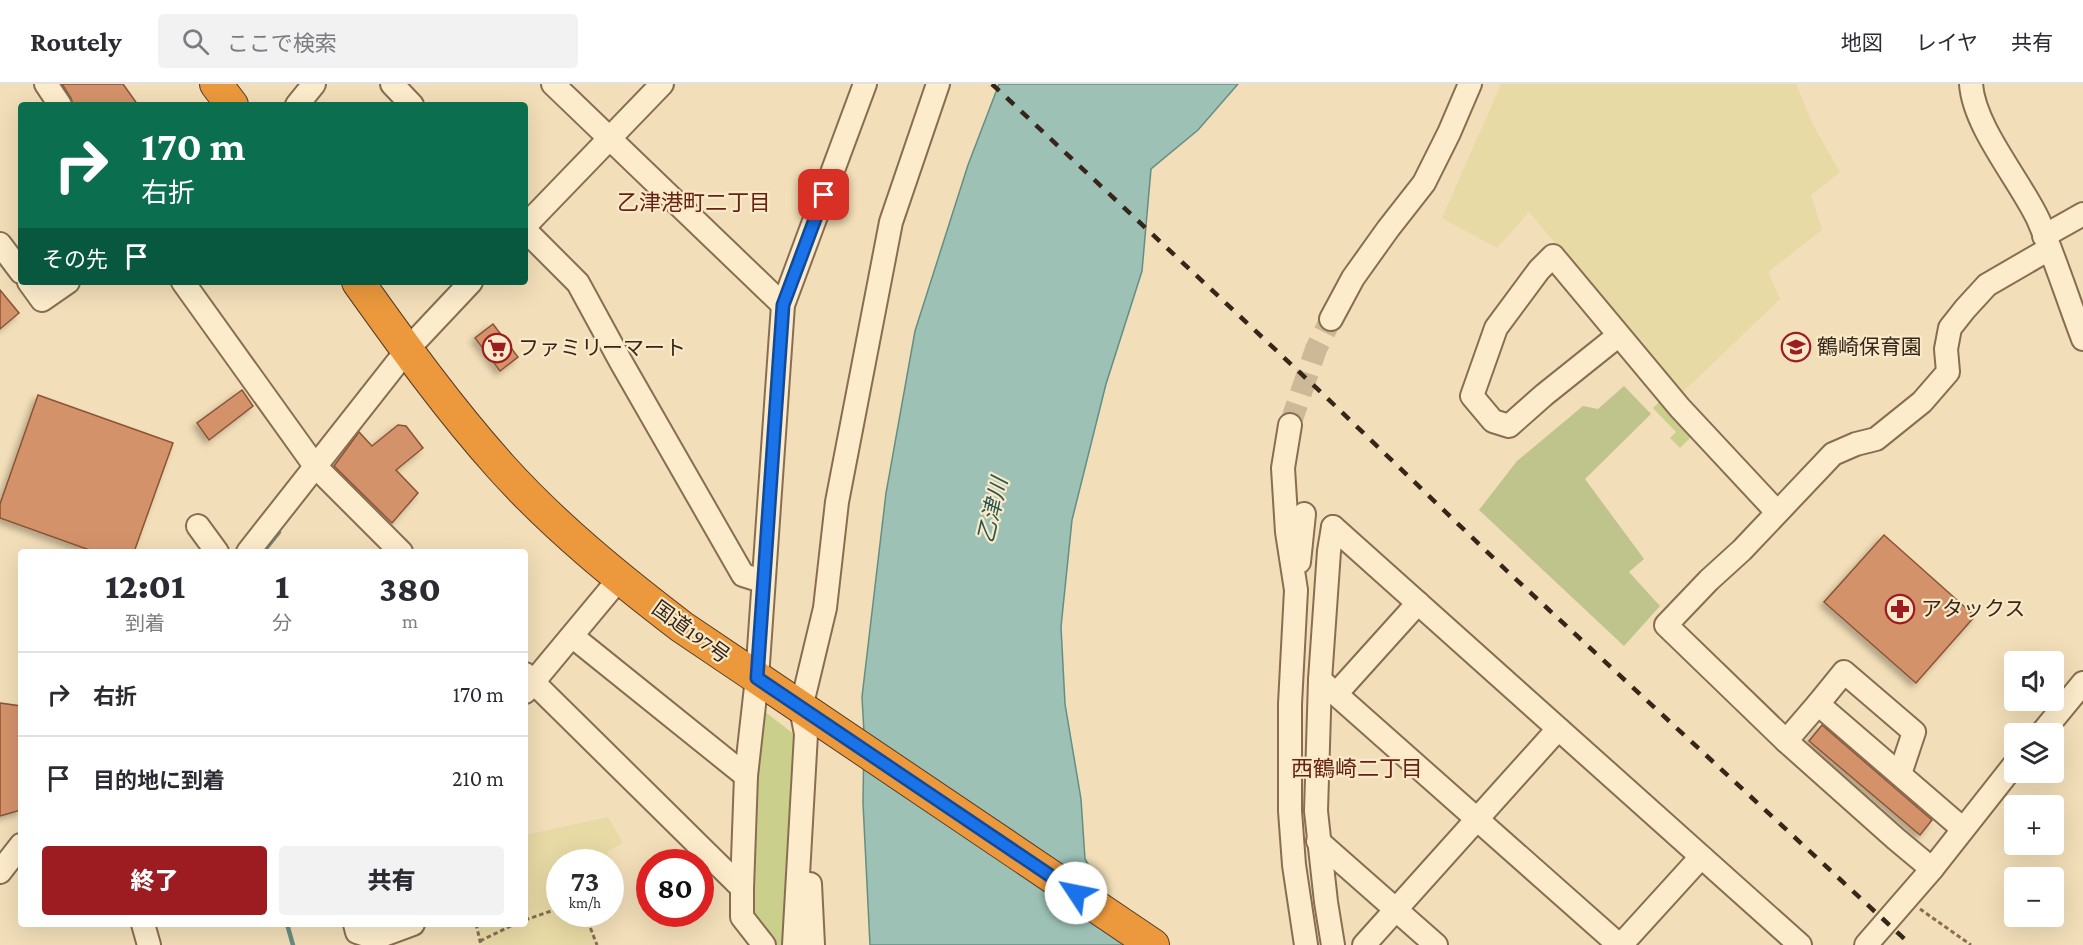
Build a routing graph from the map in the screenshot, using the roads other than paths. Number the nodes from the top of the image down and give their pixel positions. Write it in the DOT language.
graph roads {
  1 [pos="46,84"];
  2 [pos="216,84"];
  3 [pos="314,84"];
  4 [pos="392,84"];
  5 [pos="553,84"];
  6 [pos="662,84"];
  7 [pos="865,84"];
  8 [pos="938,84"];
  9 [pos="1470,84"];
  10 [pos="1971,84"];
  11 [pos="58,102"];
  12 [pos="230,102"];
  13 [pos="299,102"];
  14 [pos="409,102"];
  15 [pos="609,139"];
  16 [pos="2083,214"];
  17 [pos="528,225"];
  18 [pos="528,231"];
  19 [pos="2047,243"];
  20 [pos="0,244"];
  21 [pos="18,268"];
  22 [pos="31,285"];
  23 [pos="64,285"];
  24 [pos="185,285"];
  25 [pos="360,285"];
  26 [pos="468,285"];
  27 [pos="783,305"];
  28 [pos="1331,319"];
  29 [pos="1619,335"];
  30 [pos="2083,339"];
  31 [pos="407,350"];
  32 [pos="1290,425"];
  33 [pos="315,466"];
  34 [pos="1777,512"];
  35 [pos="1304,514"];
  36 [pos="198,526"];
  37 [pos="215,549"];
  38 [pos="250,549"];
  39 [pos="398,549"];
  40 [pos="619,579"];
  41 [pos="762,581"];
  42 [pos="1296,590"];
  43 [pos="1418,603"];
  44 [pos="572,636"];
  45 [pos="757,678"];
  46 [pos="528,683"];
  47 [pos="2083,683"];
  48 [pos="1328,687"];
  49 [pos="1818,704"];
  50 [pos="814,717"];
  51 [pos="2050,723"];
  52 [pos="1558,729"];
  53 [pos="1786,741"];
  54 [pos="1900,774"];
  55 [pos="746,776"];
  56 [pos="2004,778"];
  57 [pos="803,804"];
  58 [pos="1477,819"];
  59 [pos="1963,829"];
  60 [pos="1318,841"];
  61 [pos="18,848"];
  62 [pos="1701,857"];
  63 [pos="1,868"];
  64 [pos="1932,869"];
  65 [pos="742,888"];
  66 [pos="1396,910"];
  67 [pos="144,927"];
  68 [pos="356,927"];
  69 [pos="408,927"];
  70 [pos="376,942"];
  71 [pos="149,945"];
  72 [pos="764,945"];
  73 [pos="794,945"];
  74 [pos="813,945"];
  75 [pos="1153,945"];
  76 [pos="1306,945"];
  77 [pos="1333,945"];
  78 [pos="1364,945"];
  79 [pos="1436,945"];
  80 [pos="1620,945"];
  81 [pos="1800,945"];
  82 [pos="1866,945"];
  1 -- 11 [label="street"];
  2 -- 12 [label="highway"];
  3 -- 13 [label="street"];
  4 -- 14 [label="street"];
  5 -- 15 [label="street"];
  6 -- 15 [label="street"];
  7 -- 27 [label="street"];
  8 -- 50 [label="street"];
  9 -- 28 [label="street"];
  10 -- 19 [label="street"];
  15 -- 17 [label="street"];
  15 -- 27 [label="street"];
  16 -- 19 [label="street"];
  18 -- 41 [label="street"];
  19 -- 30 [label="street"];
  19 -- 34 [label="street"];
  20 -- 21 [label="street"];
  22 -- 23 [label="street"];
  24 -- 33 [label="street"];
  25 -- 31 [label="highway, 国道197号"];
  26 -- 31 [label="street"];
  27 -- 41 [label="street"];
  29 -- 29 [label="street"];
  29 -- 34 [label="street"];
  31 -- 33 [label="street"];
  31 -- 40 [label="highway, 国道197号"];
  32 -- 42 [label="street"];
  33 -- 38 [label="street"];
  33 -- 39 [label="street"];
  34 -- 53 [label="street"];
  35 -- 42 [label="street"];
  36 -- 37 [label="street"];
  40 -- 44 [label="street"];
  40 -- 45 [label="highway, 国道197号"];
  41 -- 45 [label="street"];
  42 -- 76 [label="street"];
  43 -- 48 [label="street"];
  43 -- 48 [label="street"];
  43 -- 52 [label="street"];
  44 -- 46 [label="street"];
  44 -- 55 [label="street"];
  45 -- 50 [label="highway, 国道197号"];
  45 -- 55 [label="street"];
  46 -- 65 [label="street"];
  47 -- 51 [label="street"];
  48 -- 58 [label="street"];
  48 -- 60 [label="street"];
  49 -- 53 [label="street"];
  49 -- 54 [label="street"];
  49 -- 54 [label="street"];
  50 -- 57 [label="street"];
  50 -- 75 [label="highway, 国道197号"];
  52 -- 58 [label="street"];
  52 -- 62 [label="street"];
  53 -- 64 [label="street"];
  54 -- 59 [label="street"];
  55 -- 65 [label="street"];
  56 -- 59 [label="street"];
  57 -- 73 [label="street"];
  57 -- 74 [label="street"];
  58 -- 66 [label="street"];
  58 -- 80 [label="street"];
  59 -- 64 [label="street"];
  60 -- 66 [label="street"];
  60 -- 77 [label="street"];
  61 -- 63 [label="street"];
  62 -- 80 [label="street"];
  62 -- 81 [label="street"];
  64 -- 82 [label="street"];
  65 -- 72 [label="street"];
  66 -- 78 [label="street"];
  66 -- 79 [label="street"];
  67 -- 71 [label="street"];
  68 -- 70 [label="street"];
  69 -- 70 [label="street"];
}
